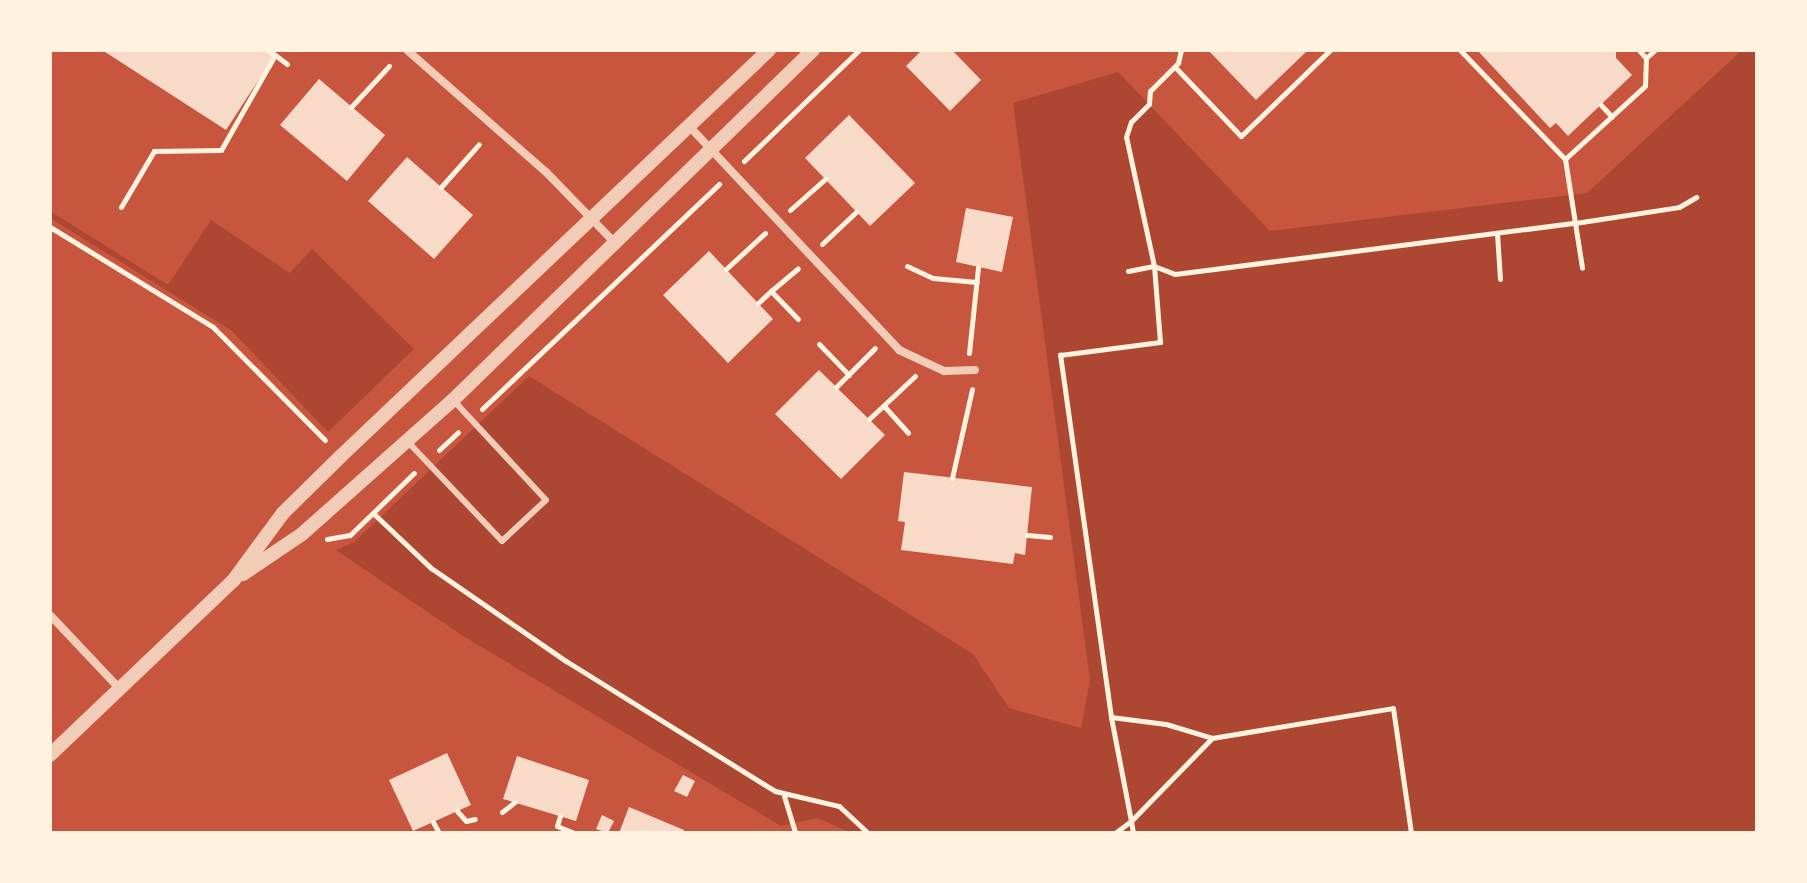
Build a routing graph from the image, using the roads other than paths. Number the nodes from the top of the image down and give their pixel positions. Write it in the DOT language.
graph roads {
  1 [pos="407,50"];
  2 [pos="769,50"];
  3 [pos="813,50"];
  4 [pos="689,126"];
  5 [pos="710,149"];
  6 [pos="592,218"];
  7 [pos="615,243"];
  8 [pos="971,371"];
  9 [pos="453,400"];
  10 [pos="406,440"];
  11 [pos="233,581"];
  12 [pos="50,615"];
  13 [pos="119,688"];
  14 [pos="50,755"];
  1 -- 6 [label="street"];
  2 -- 4 [label="street"];
  3 -- 5 [label="street"];
  4 -- 5 [label="street"];
  4 -- 6 [label="street"];
  5 -- 7 [label="street"];
  5 -- 8 [label="street"];
  6 -- 7 [label="street"];
  6 -- 11 [label="street"];
  7 -- 9 [label="street"];
  9 -- 10 [label="street"];
  9 -- 10 [label="lane"];
  10 -- 11 [label="street"];
  11 -- 13 [label="street"];
  12 -- 13 [label="street"];
  13 -- 14 [label="street"];
}
